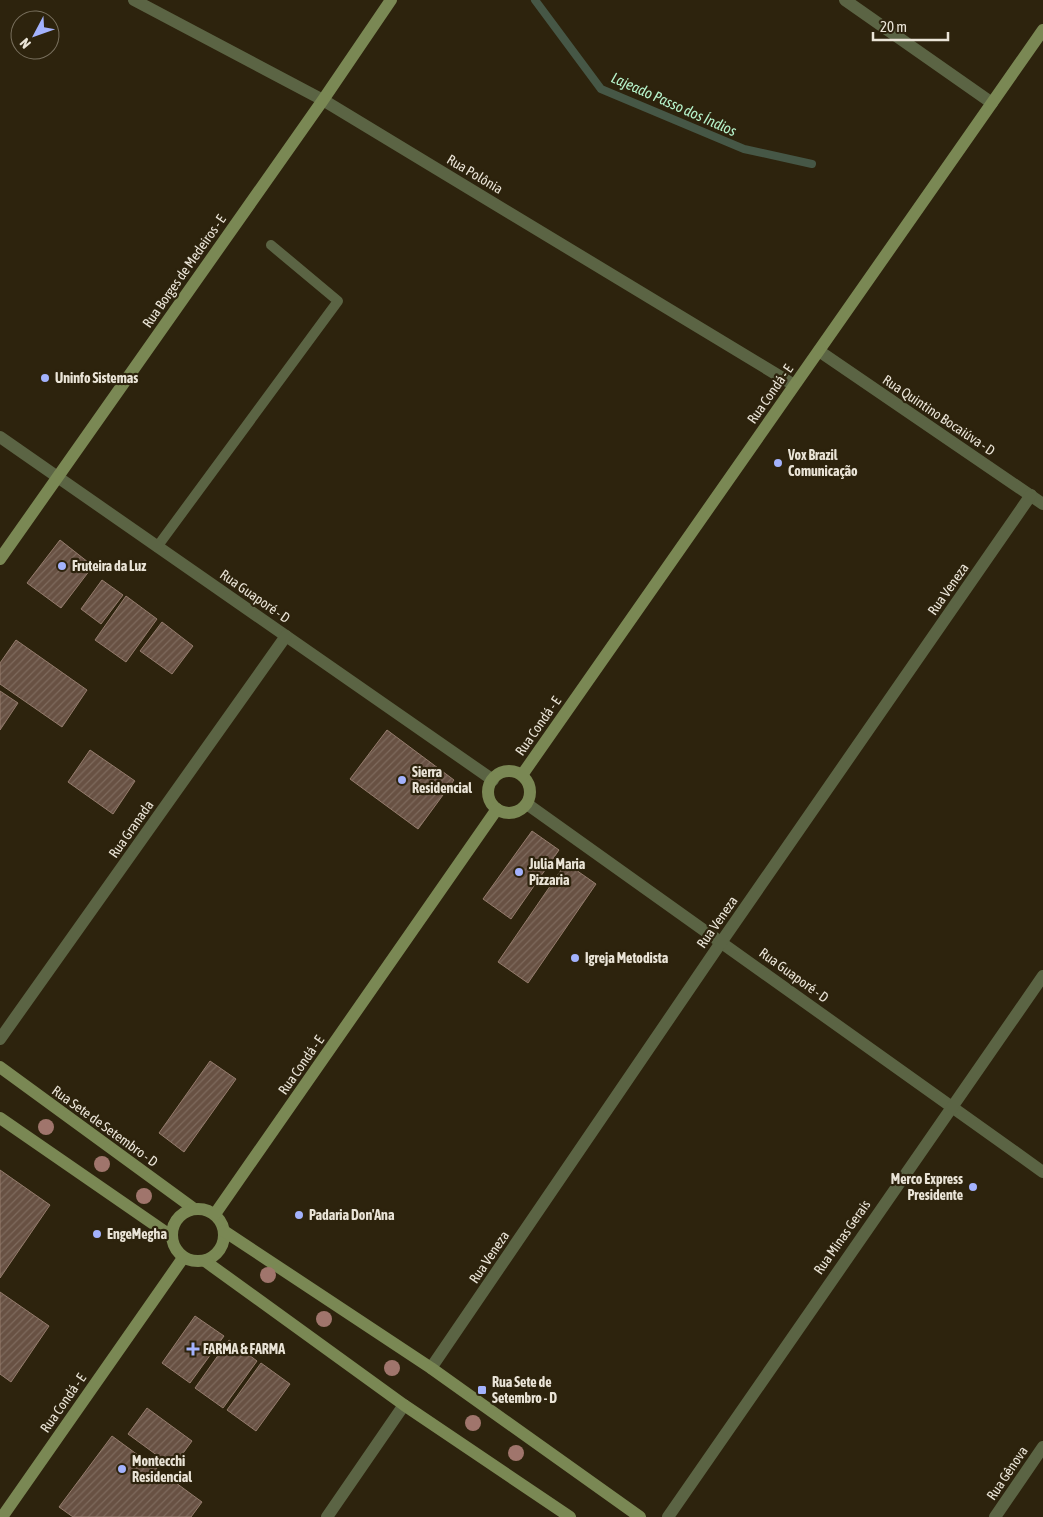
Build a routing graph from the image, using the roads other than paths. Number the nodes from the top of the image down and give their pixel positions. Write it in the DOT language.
graph roads {
  1 [pos="134,0"];
  2 [pos="391,0"];
  3 [pos="845,0"];
  4 [pos="1043,30"];
  5 [pos="324,100"];
  6 [pos="992,103"];
  7 [pos="271,245"];
  8 [pos="818,351"];
  9 [pos="794,385"];
  10 [pos="0,437"];
  11 [pos="57,477"];
  12 [pos="1031,495"];
  13 [pos="1043,504"];
  14 [pos="158,547"];
  15 [pos="0,559"];
  16 [pos="286,636"];
  17 [pos="522,775"];
  18 [pos="493,780"];
  19 [pos="527,804"];
  20 [pos="497,810"];
  21 [pos="722,941"];
  22 [pos="1043,976"];
  23 [pos="0,1039"];
  24 [pos="0,1067"];
  25 [pos="951,1107"];
  26 [pos="0,1118"];
  27 [pos="1043,1172"];
  28 [pos="192,1208"];
  29 [pos="215,1214"];
  30 [pos="224,1230"];
  31 [pos="171,1236"];
  32 [pos="184,1258"];
  33 [pos="205,1261"];
  34 [pos="431,1368"];
  35 [pos="404,1405"];
  36 [pos="1043,1447"];
  37 [pos="2,1517"];
  38 [pos="327,1517"];
  39 [pos="570,1517"];
  40 [pos="640,1517"];
  41 [pos="668,1517"];
  42 [pos="995,1517"];
  1 -- 5 [label="street, Rua Polônia"];
  2 -- 5 [label="street, Rua Borges de Medeiros - E"];
  3 -- 6 [label="street"];
  4 -- 6 [label="street, Rua Condá - E"];
  5 -- 9 [label="street, Rua Polônia"];
  5 -- 11 [label="street, Rua Borges de Medeiros - E"];
  6 -- 8 [label="street, Rua Condá - E"];
  7 -- 14 [label="lane"];
  8 -- 9 [label="street, Rua Condá - E"];
  8 -- 12 [label="street, Rua Quintino Bocaiúva - D"];
  9 -- 17 [label="street, Rua Condá - E"];
  10 -- 11 [label="street, Rua Guaporé - D"];
  11 -- 14 [label="street, Rua Guaporé - D"];
  11 -- 15 [label="street, Rua Borges de Medeiros - E"];
  12 -- 13 [label="street, Rua Quintino Bocaiúva - D"];
  12 -- 21 [label="street, Rua Veneza"];
  14 -- 16 [label="street, Rua Guaporé - D"];
  16 -- 18 [label="street, Rua Guaporé - D"];
  16 -- 23 [label="street, Rua Granada"];
  17 -- 18 [label="street"];
  17 -- 19 [label="street"];
  18 -- 20 [label="street"];
  19 -- 20 [label="street"];
  19 -- 21 [label="street, Rua Guaporé - D"];
  20 -- 29 [label="street, Rua Condá - E"];
  21 -- 25 [label="street, Rua Guaporé - D"];
  21 -- 34 [label="street, Rua Veneza"];
  22 -- 25 [label="street, Rua Minas Gerais"];
  24 -- 28 [label="street, Rua Sete de Setembro - D"];
  25 -- 27 [label="street, Rua Guaporé - D"];
  25 -- 41 [label="street, Rua Minas Gerais"];
  26 -- 31 [label="street"];
  28 -- 29 [label="street"];
  28 -- 31 [label="street"];
  29 -- 30 [label="street"];
  30 -- 33 [label="street"];
  30 -- 34 [label="street"];
  31 -- 32 [label="street"];
  32 -- 33 [label="street"];
  32 -- 37 [label="street, Rua Condá - E"];
  33 -- 35 [label="street"];
  34 -- 40 [label="street"];
  35 -- 38 [label="street"];
  35 -- 39 [label="street"];
  36 -- 42 [label="street, Rua Gênova"];
}
